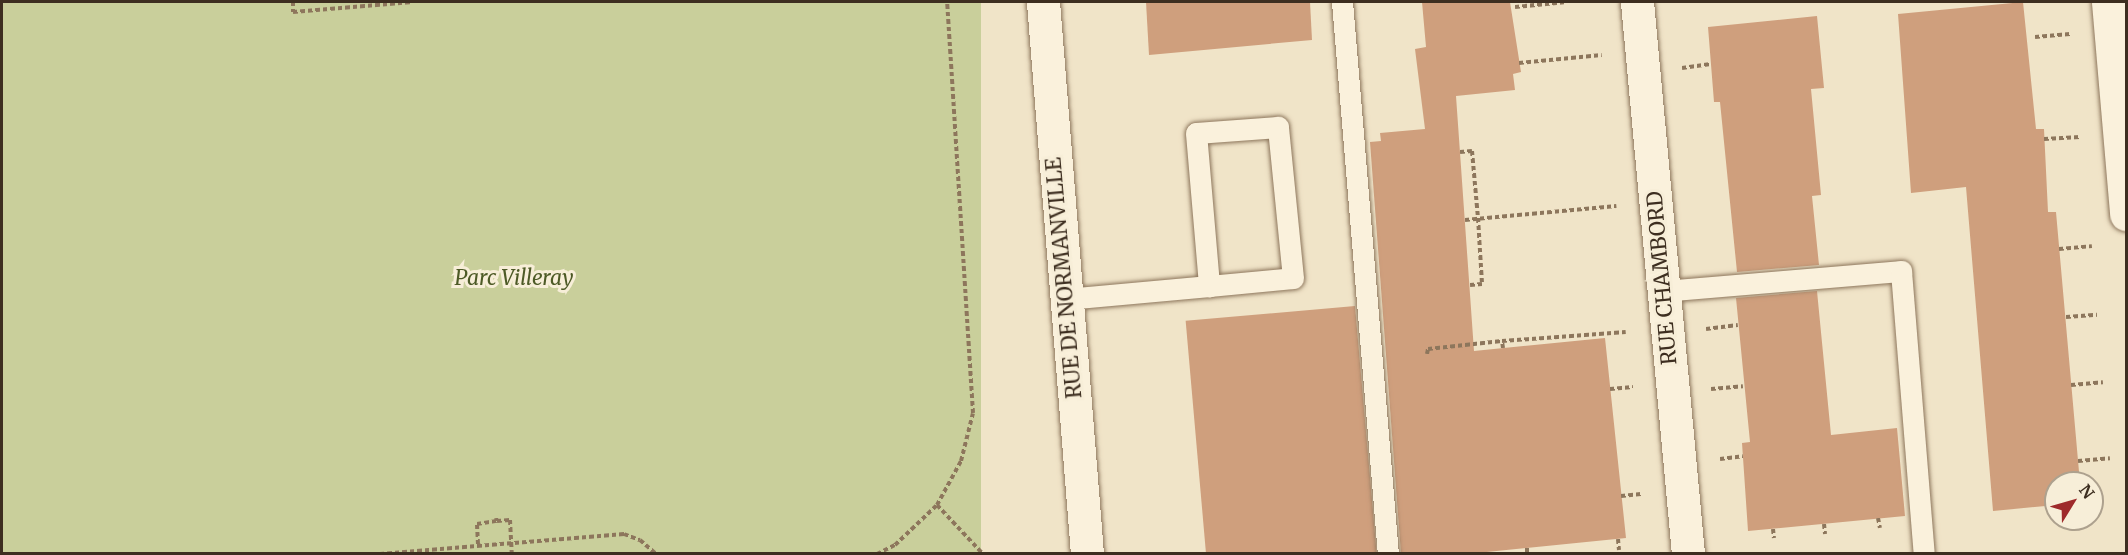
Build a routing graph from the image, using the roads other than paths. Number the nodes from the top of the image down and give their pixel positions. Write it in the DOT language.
graph roads {
  1 [pos="1043,2"];
  2 [pos="1342,2"];
  3 [pos="1637,2"];
  4 [pos="2108,2"];
  5 [pos="2127,214"];
  6 [pos="1209,286"];
  7 [pos="1663,291"];
  8 [pos="1066,299"];
  9 [pos="1087,554"];
  10 [pos="1388,554"];
  11 [pos="1688,554"];
  12 [pos="1924,554"];
  1 -- 8 [label="street, RUE DE NORMANVILLE"];
  2 -- 10 [label="lane"];
  3 -- 7 [label="street, RUE CHAMBORD"];
  4 -- 5 [label="street"];
  6 -- 6 [label="lane"];
  6 -- 8 [label="lane"];
  7 -- 11 [label="street, RUE CHAMBORD"];
  7 -- 12 [label="lane"];
  8 -- 9 [label="street, RUE DE NORMANVILLE"];
}
